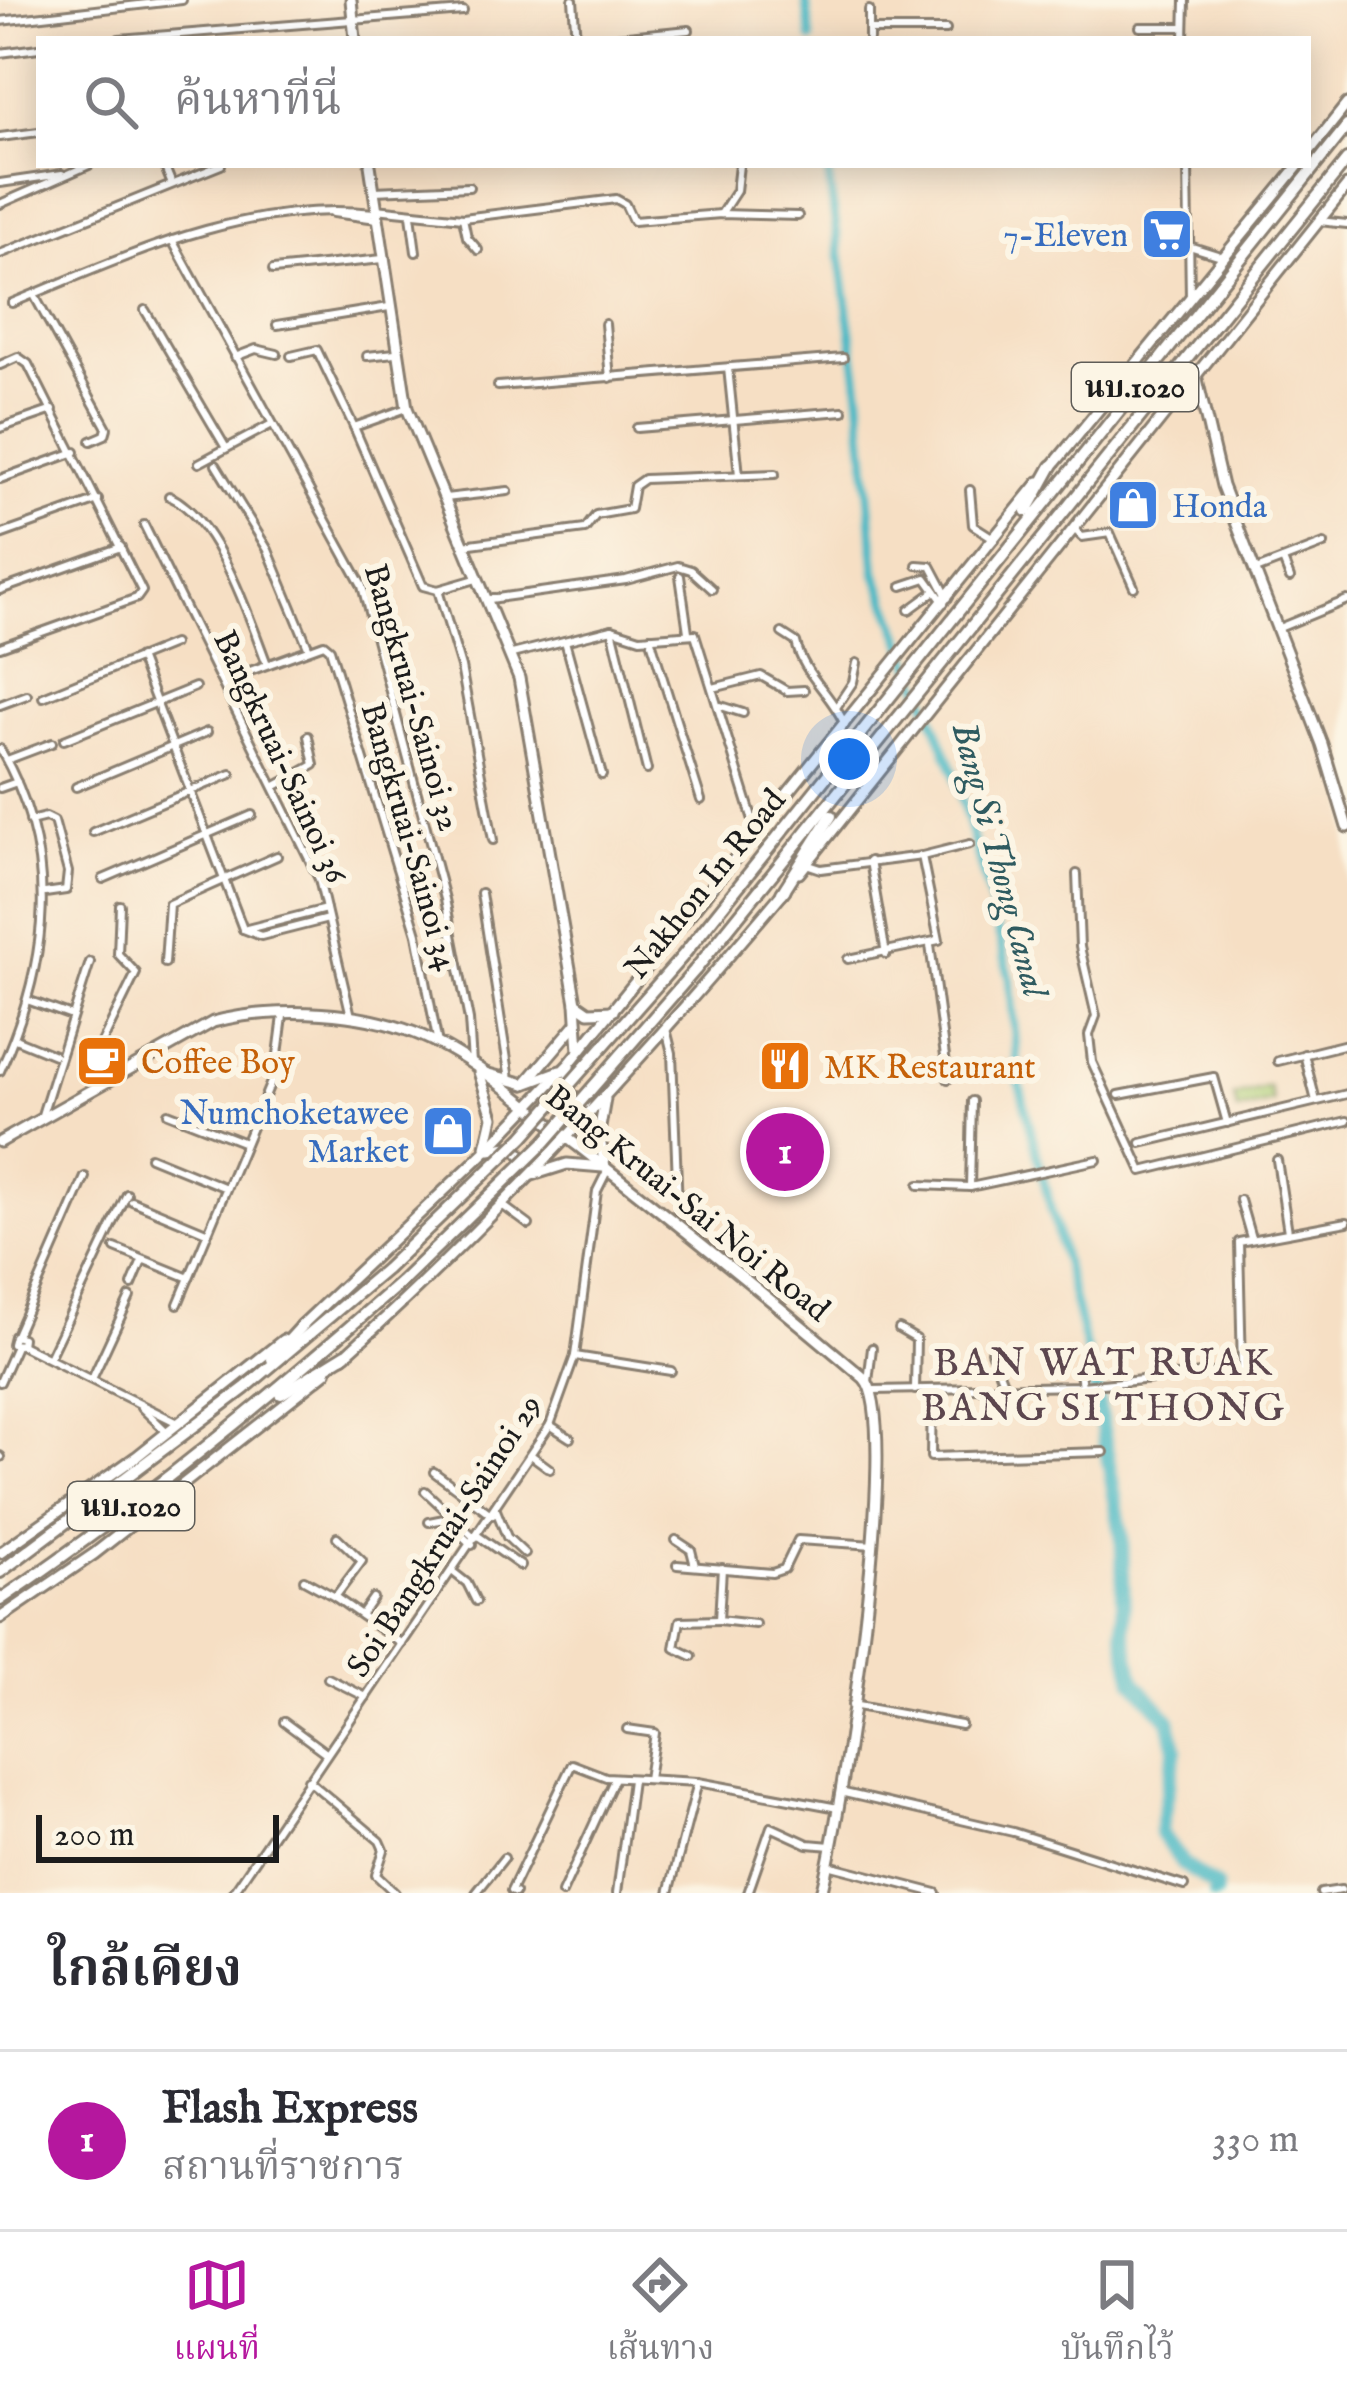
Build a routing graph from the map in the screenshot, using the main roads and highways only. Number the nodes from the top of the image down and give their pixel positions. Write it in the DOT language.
graph roads {
  1 [pos="350,0"];
  2 [pos="355,36"];
  3 [pos="1347,104"];
  4 [pos="1347,126"];
  5 [pos="1311,149"];
  6 [pos="1347,160"];
  7 [pos="370,168"];
  8 [pos="1297,168"];
  9 [pos="1347,186"];
  10 [pos="1196,375"];
  11 [pos="1177,400"];
  12 [pos="1203,410"];
  13 [pos="1052,466"];
  14 [pos="1015,536"];
  15 [pos="843,792"];
  16 [pos="1347,827"];
  17 [pos="782,893"];
  18 [pos="576,1003"];
  19 [pos="613,1011"];
  20 [pos="577,1024"];
  21 [pos="579,1052"];
  22 [pos="566,1067"];
  23 [pos="475,1069"];
  24 [pos="525,1084"];
  25 [pos="607,1094"];
  26 [pos="528,1107"];
  27 [pos="566,1137"];
  28 [pos="0,1142"];
  29 [pos="485,1152"];
  30 [pos="607,1168"];
  31 [pos="528,1177"];
  32 [pos="304,1324"];
  33 [pos="346,1354"];
  34 [pos="245,1388"];
  35 [pos="257,1407"];
  36 [pos="0,1553"];
  37 [pos="0,1572"];
  38 [pos="0,1600"];
  39 [pos="0,1618"];
  40 [pos="821,1893"];
  1 -- 2 [label="main road"];
  3 -- 5 [label="main road"];
  4 -- 14 [label="main road, Nakhon In Road / นบ.1020"];
  6 -- 15 [label="main road, Nakhon In Road / นบ.1020"];
  7 -- 18 [label="main road"];
  8 -- 13 [label="main road, Nakhon In Road / นบ.1020"];
  9 -- 10 [label="main road, Nakhon In Road / นบ.1020"];
  10 -- 11 [label="main road, Nakhon In Road / นบ.1020"];
  10 -- 12 [label="main road"];
  11 -- 12 [label="main road"];
  11 -- 17 [label="main road, Nakhon In Road / นบ.1020"];
  12 -- 16 [label="main road"];
  13 -- 14 [label="main road"];
  13 -- 19 [label="main road, Nakhon In Road / นบ.1020"];
  14 -- 34 [label="main road, Nakhon In Road / นบ.1020, bridge"];
  15 -- 17 [label="main road"];
  15 -- 35 [label="main road, Nakhon In Road / นบ.1020, bridge"];
  17 -- 25 [label="main road, Nakhon In Road / นบ.1020"];
  18 -- 19 [label="main road"];
  18 -- 20 [label="main road"];
  19 -- 21 [label="main road, Nakhon In Road / นบ.1020"];
  20 -- 21 [label="main road"];
  20 -- 24 [label="main road"];
  21 -- 22 [label="main road, Nakhon In Road / นบ.1020"];
  22 -- 24 [label="main road"];
  22 -- 25 [label="main road"];
  22 -- 26 [label="main road, Nakhon In Road / นบ.1020"];
  23 -- 24 [label="main road"];
  23 -- 26 [label="main road, Bang Kruai-Sai Noi Road"];
  23 -- 28 [label="main road, Bang Kruai-Sai Noi Road"];
  23 -- 29 [label="main road"];
  25 -- 27 [label="main road, Nakhon In Road / นบ.1020"];
  25 -- 30 [label="main road"];
  26 -- 27 [label="main road, Bang Kruai-Sai Noi Road"];
  26 -- 29 [label="main road, Nakhon In Road / นบ.1020"];
  27 -- 30 [label="main road, Bang Kruai-Sai Noi Road"];
  27 -- 31 [label="main road, Nakhon In Road / นบ.1020"];
  29 -- 31 [label="main road"];
  29 -- 32 [label="main road, Nakhon In Road / นบ.1020"];
  30 -- 31 [label="main road"];
  30 -- 40 [label="main road, Bang Kruai-Sai Noi Road"];
  31 -- 33 [label="main road, Nakhon In Road / นบ.1020"];
  32 -- 34 [label="main road"];
  32 -- 36 [label="main road, Nakhon In Road / นบ.1020"];
  33 -- 35 [label="main road"];
  33 -- 39 [label="main road, Nakhon In Road / นบ.1020"];
  34 -- 37 [label="main road, Nakhon In Road / นบ.1020"];
  35 -- 38 [label="main road, Nakhon In Road / นบ.1020"];
}
